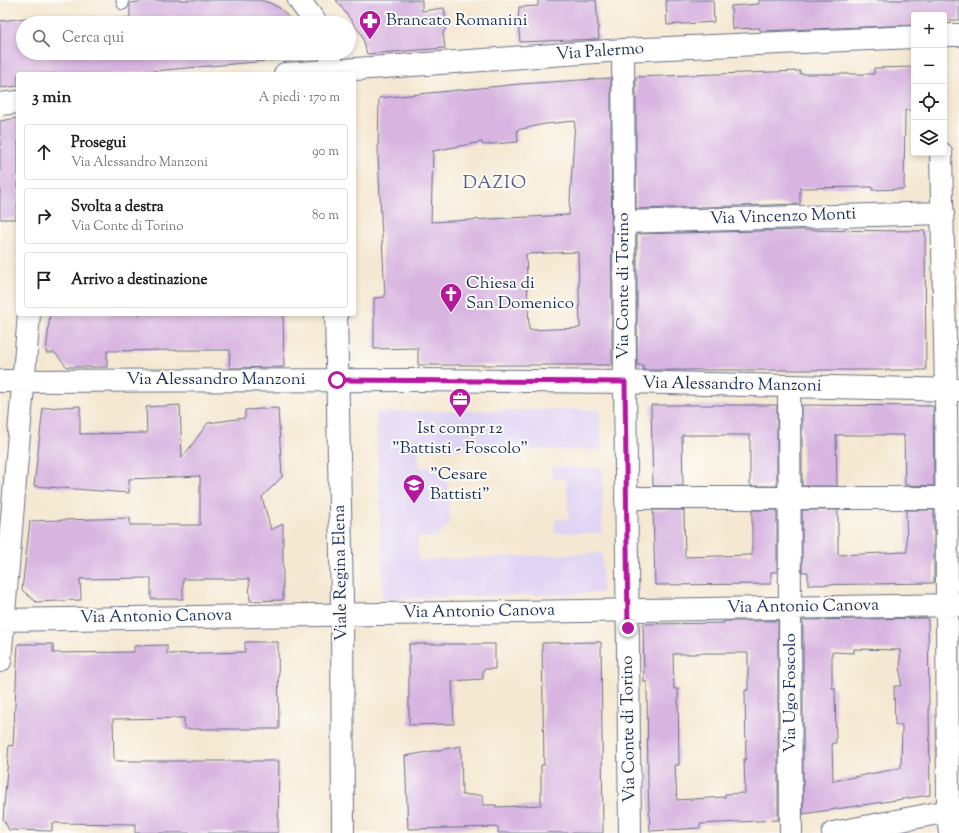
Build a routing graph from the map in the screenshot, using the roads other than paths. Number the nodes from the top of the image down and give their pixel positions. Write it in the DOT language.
graph roads {
  1 [pos="301,1"];
  2 [pos="311,16"];
  3 [pos="947,35"];
  4 [pos="959,35"];
  5 [pos="911,37"];
  6 [pos="623,50"];
  7 [pos="332,66"];
  8 [pos="298,72"];
  9 [pos="16,102"];
  10 [pos="0,104"];
  11 [pos="941,156"];
  12 [pos="942,213"];
  13 [pos="624,222"];
  14 [pos="28,316"];
  15 [pos="336,316"];
  16 [pos="337,380"];
  17 [pos="0,382"];
  18 [pos="24,382"];
  19 [pos="625,382"];
  20 [pos="789,386"];
  21 [pos="952,390"];
  22 [pos="626,498"];
  23 [pos="789,498"];
  24 [pos="953,498"];
  25 [pos="953,605"];
  26 [pos="790,607"];
  27 [pos="628,610"];
  28 [pos="342,614"];
  29 [pos="2,620"];
  30 [pos="0,661"];
  31 [pos="953,810"];
  32 [pos="343,833"];
  33 [pos="630,833"];
  34 [pos="792,833"];
  35 [pos="833,833"];
  36 [pos="950,833"];
  1 -- 2 [label="street"];
  3 -- 4 [label="street"];
  5 -- 6 [label="street, Via Palermo"];
  6 -- 7 [label="street, Via Palermo"];
  6 -- 13 [label="street, Via Conte di Torino"];
  7 -- 8 [label="street, Via Palermo"];
  9 -- 10 [label="street"];
  11 -- 12 [label="street"];
  12 -- 13 [label="street, Via Vincenzo Monti"];
  12 -- 21 [label="street"];
  13 -- 19 [label="street, Via Conte di Torino"];
  14 -- 18 [label="street"];
  15 -- 16 [label="street, Viale Regina Elena"];
  16 -- 18 [label="street, Via Alessandro Manzoni"];
  16 -- 19 [label="street, Via Alessandro Manzoni"];
  16 -- 28 [label="street, Viale Regina Elena"];
  17 -- 18 [label="street, Via Alessandro Manzoni"];
  18 -- 29 [label="street"];
  19 -- 20 [label="street, Via Alessandro Manzoni"];
  19 -- 22 [label="street, Via Conte di Torino"];
  20 -- 21 [label="street, Via Alessandro Manzoni"];
  20 -- 23 [label="street, Via Ugo Foscolo"];
  21 -- 24 [label="street"];
  22 -- 23 [label="street"];
  22 -- 27 [label="street, Via Conte di Torino"];
  23 -- 24 [label="street"];
  23 -- 26 [label="street, Via Ugo Foscolo"];
  24 -- 25 [label="street"];
  25 -- 26 [label="street, Via Antonio Canova"];
  25 -- 31 [label="street"];
  26 -- 27 [label="street, Via Antonio Canova"];
  26 -- 34 [label="street, Via Ugo Foscolo"];
  27 -- 28 [label="street, Via Antonio Canova"];
  27 -- 33 [label="street, Via Conte di Torino"];
  28 -- 29 [label="street, Via Antonio Canova"];
  28 -- 32 [label="street, Viale Regina Elena"];
  29 -- 30 [label="street"];
  31 -- 35 [label="street"];
  31 -- 36 [label="street"];
}
